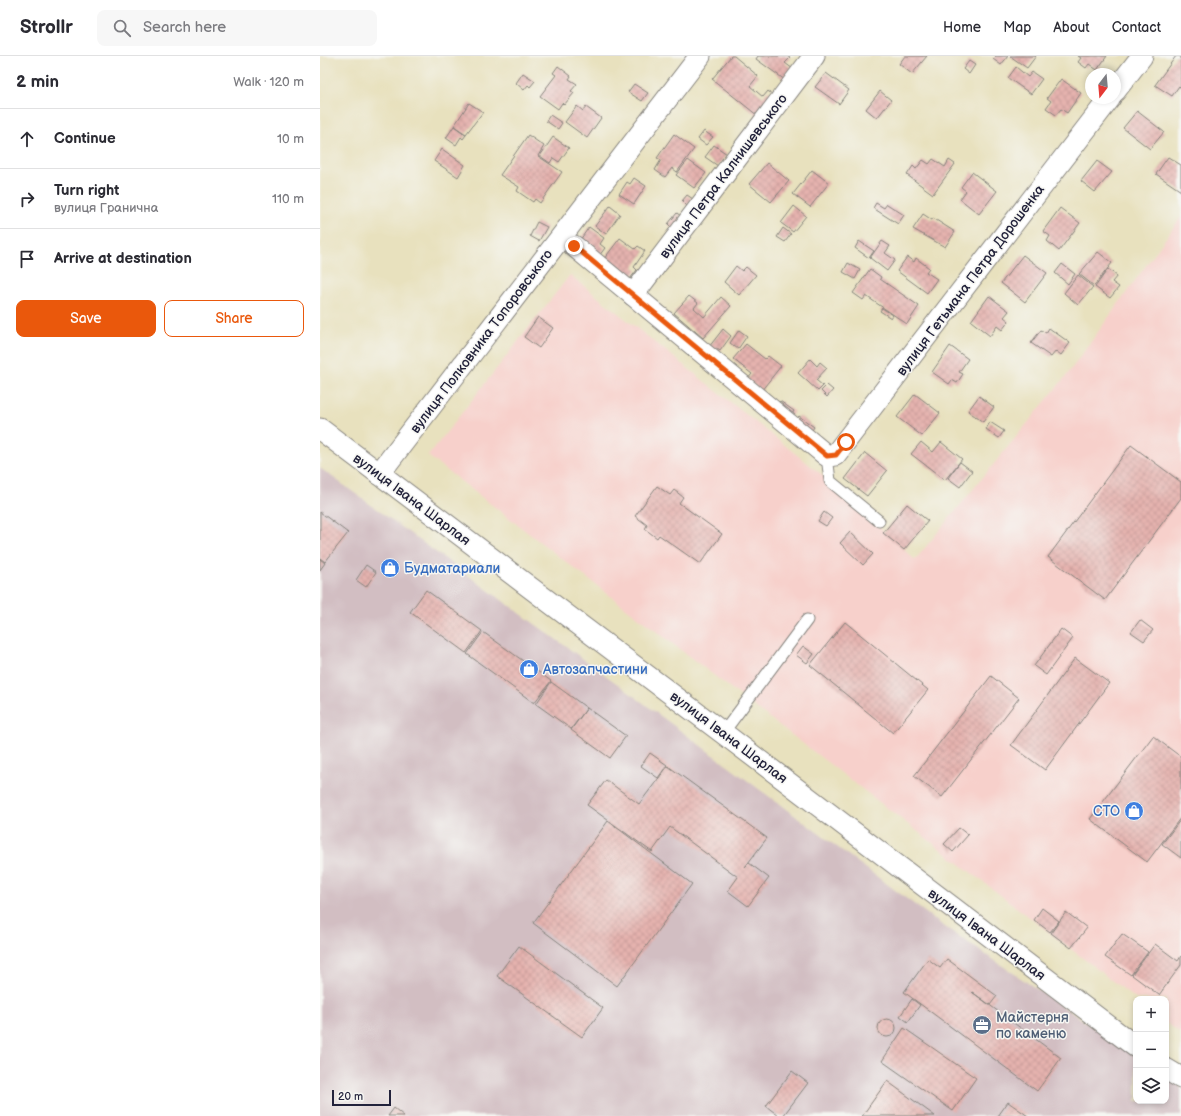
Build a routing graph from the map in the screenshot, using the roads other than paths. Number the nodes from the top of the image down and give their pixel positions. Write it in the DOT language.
graph roads {
  1 [pos="700,56"];
  2 [pos="814,56"];
  3 [pos="1142,56"];
  4 [pos="1121,83"];
  5 [pos="1105,104"];
  6 [pos="574,246"];
  7 [pos="633,295"];
  8 [pos="320,429"];
  9 [pos="827,456"];
  10 [pos="379,474"];
  11 [pos="879,521"];
  12 [pos="806,620"];
  13 [pos="724,733"];
  14 [pos="1133,1046"];
  15 [pos="1169,1071"];
  16 [pos="1181,1078"];
  1 -- 10 [label="street, вулиця Полковника Топоровського"];
  2 -- 7 [label="street, вулиця Петра Калнишевського"];
  3 -- 4 [label="street"];
  5 -- 9 [label="street, вулиця Гетьмана Петра Дорошенка"];
  6 -- 7 [label="street"];
  7 -- 9 [label="street"];
  8 -- 10 [label="street, вулиця Івана Шарлая"];
  9 -- 11 [label="lane"];
  10 -- 13 [label="street, вулиця Івана Шарлая"];
  12 -- 13 [label="lane"];
  13 -- 14 [label="street, вулиця Івана Шарлая"];
  15 -- 16 [label="street"];
}
